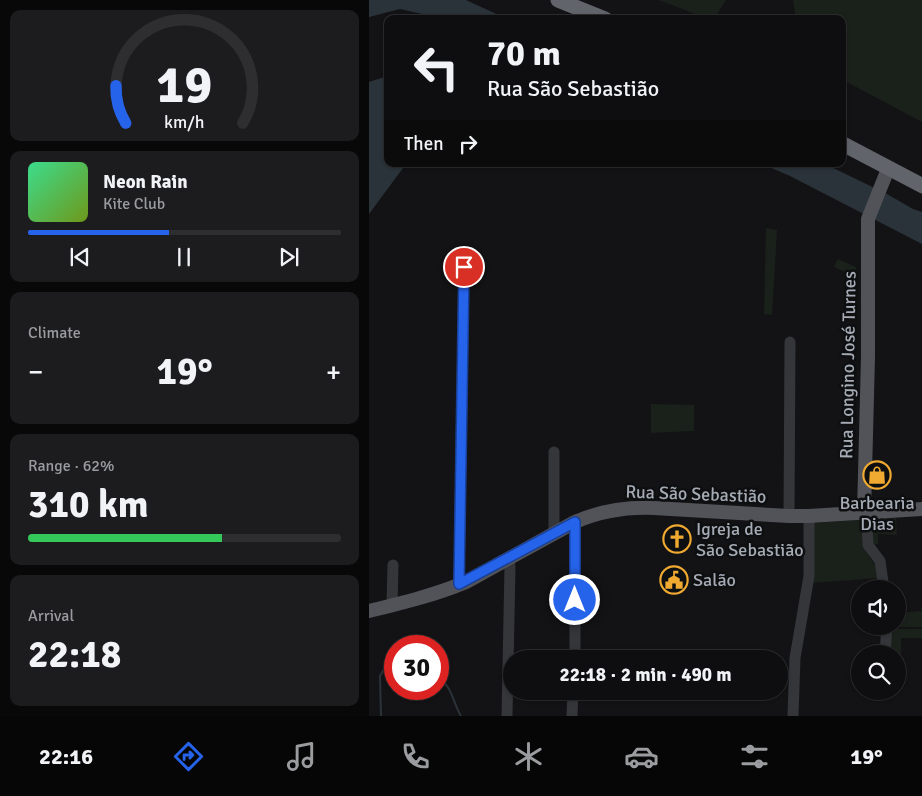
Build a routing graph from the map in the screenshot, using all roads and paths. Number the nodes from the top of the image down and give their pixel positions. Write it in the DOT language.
graph roads {
  1 [pos="557,0"];
  2 [pos="595,15"];
  3 [pos="846,146"];
  4 [pos="885,175"];
  5 [pos="922,186"];
  6 [pos="464,267"];
  7 [pos="790,342"];
  8 [pos="553,452"];
  9 [pos="922,508"];
  10 [pos="864,512"];
  11 [pos="789,516"];
  12 [pos="809,516"];
  13 [pos="575,522"];
  14 [pos="554,534"];
  15 [pos="509,558"];
  16 [pos="393,565"];
  17 [pos="882,580"];
  18 [pos="459,584"];
  19 [pos="392,605"];
  20 [pos="369,611"];
  21 [pos="575,650"];
  22 [pos="573,700"];
  23 [pos="507,716"];
  24 [pos="572,716"];
  25 [pos="793,716"];
  1 -- 2 [label="highway"];
  3 -- 4 [label="highway"];
  4 -- 5 [label="highway"];
  4 -- 10 [label="main road, Rua Longino José Turnes"];
  6 -- 18 [label="street"];
  7 -- 11 [label="street"];
  8 -- 14 [label="street"];
  9 -- 10 [label="main road, Rua São Sebastião"];
  10 -- 12 [label="main road, Rua São Sebastião"];
  10 -- 17 [label="street"];
  11 -- 12 [label="main road, Rua São Sebastião"];
  11 -- 13 [label="main road, Rua São Sebastião"];
  12 -- 25 [label="street"];
  13 -- 14 [label="main road, Rua São Sebastião"];
  13 -- 21 [label="street"];
  14 -- 15 [label="main road, Rua São Sebastião"];
  15 -- 18 [label="main road, Rua São Sebastião"];
  15 -- 23 [label="street"];
  16 -- 19 [label="street"];
  18 -- 19 [label="main road, Rua São Sebastião"];
  19 -- 20 [label="main road, Rua São Sebastião"];
  22 -- 24 [label="street"];
}
